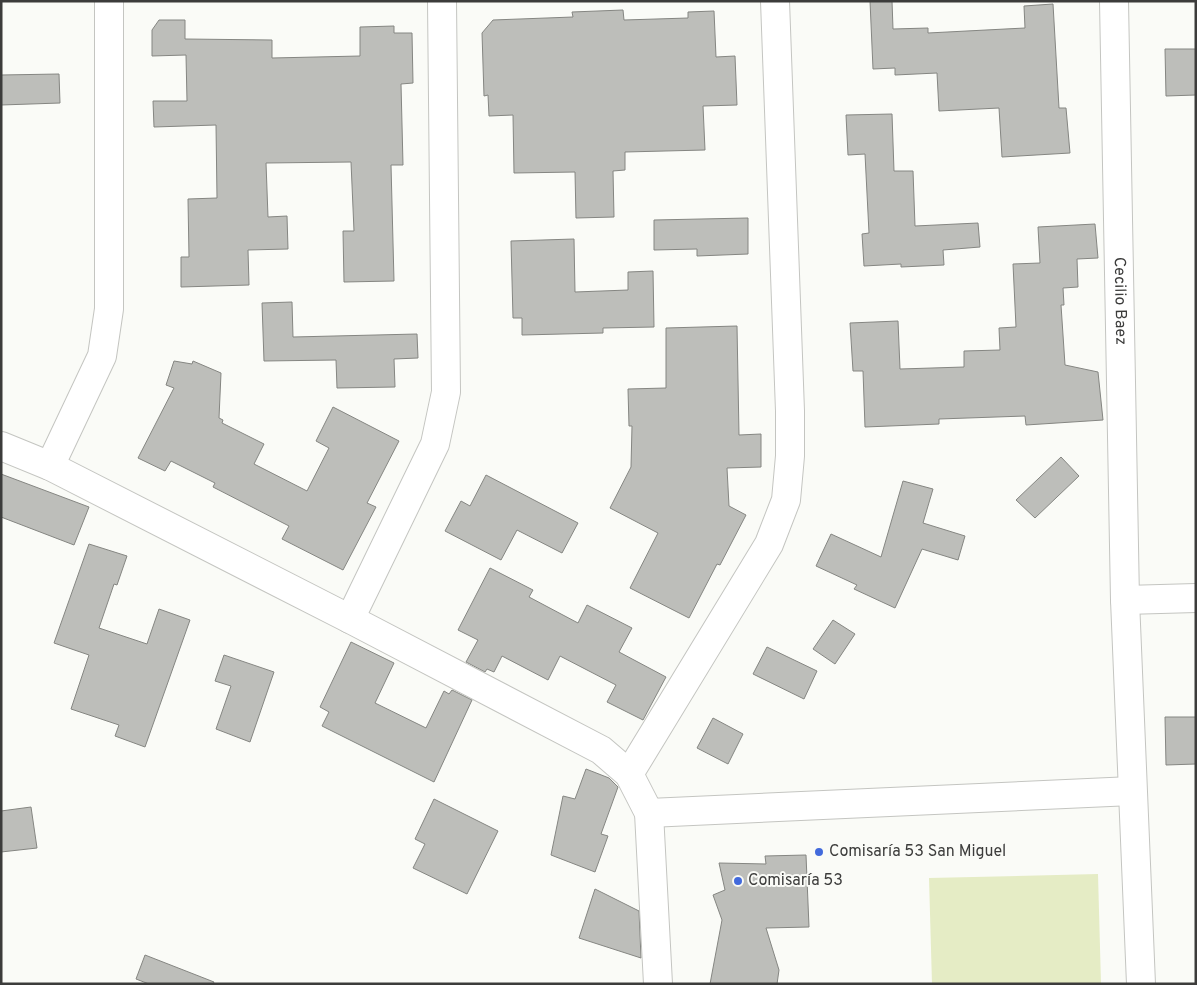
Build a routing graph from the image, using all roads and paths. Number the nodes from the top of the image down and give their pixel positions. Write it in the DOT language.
graph roads {
  1 [pos="109,1"];
  2 [pos="442,1"];
  3 [pos="775,1"];
  4 [pos="1114,1"];
  5 [pos="1,446"];
  6 [pos="50,466"];
  7 [pos="1196,598"];
  8 [pos="1125,600"];
  9 [pos="350,619"];
  10 [pos="629,774"];
  11 [pos="1132,791"];
  12 [pos="649,813"];
  13 [pos="658,984"];
  14 [pos="1140,984"];
  1 -- 6 [label="street"];
  2 -- 9 [label="street"];
  3 -- 10 [label="street"];
  4 -- 8 [label="street, Cecilio Baez"];
  5 -- 6 [label="street"];
  6 -- 9 [label="street"];
  7 -- 8 [label="street"];
  8 -- 11 [label="street, Cecilio Baez"];
  9 -- 10 [label="street"];
  10 -- 12 [label="street"];
  11 -- 12 [label="street"];
  11 -- 14 [label="street, Cecilio Baez"];
  12 -- 13 [label="street"];
}
